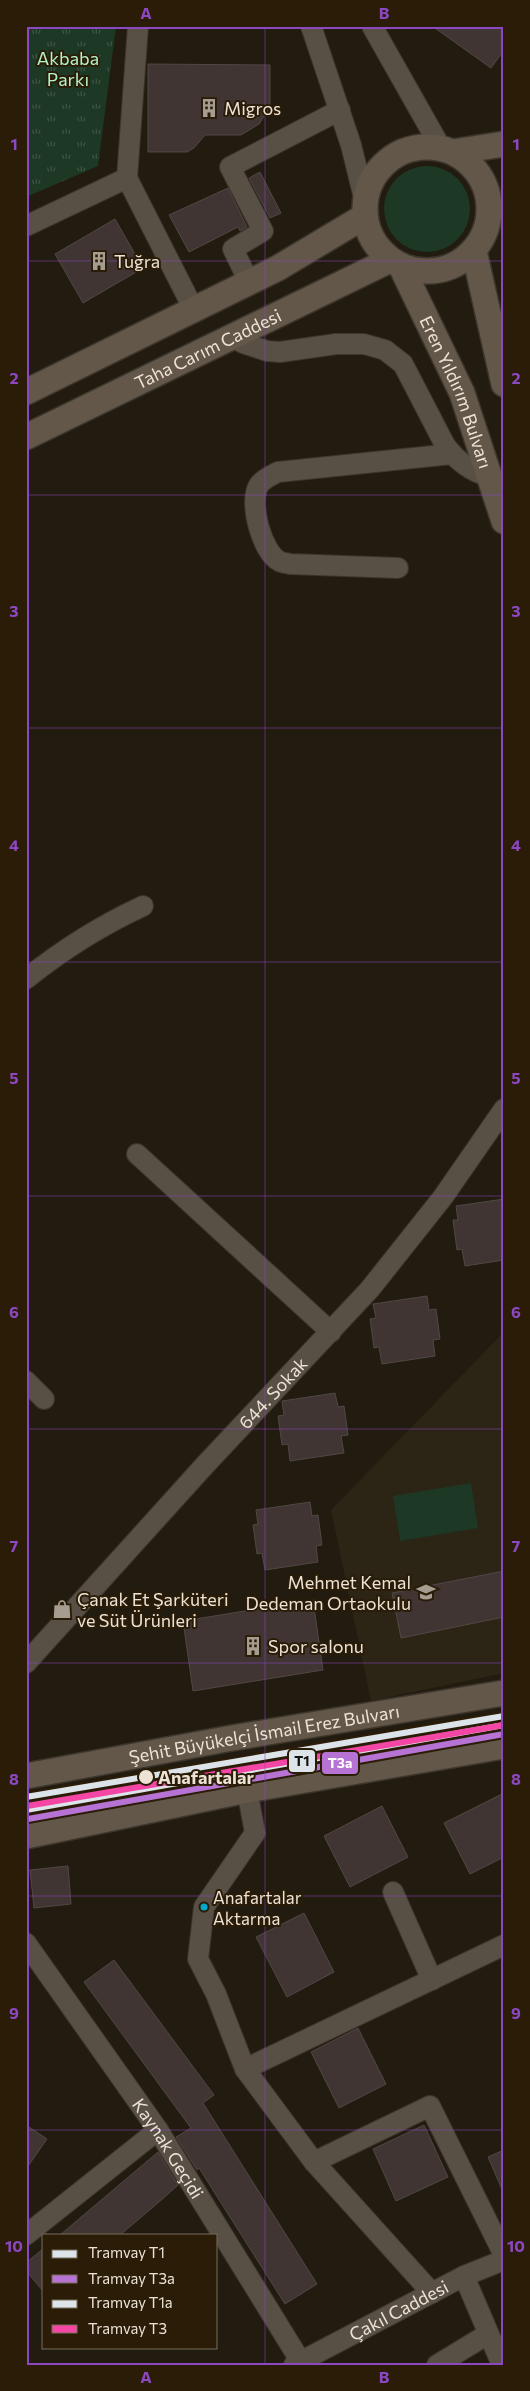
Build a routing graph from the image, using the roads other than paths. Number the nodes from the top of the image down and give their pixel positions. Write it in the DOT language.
graph roads {
  1 [pos="138,26"];
  2 [pos="311,26"];
  3 [pos="372,26"];
  4 [pos="340,110"];
  5 [pos="504,144"];
  6 [pos="447,150"];
  7 [pos="127,178"];
  8 [pos="365,209"];
  9 [pos="504,223"];
  10 [pos="26,226"];
  11 [pos="477,246"];
  12 [pos="396,263"];
  13 [pos="249,282"];
  14 [pos="193,308"];
  15 [pos="231,336"];
  16 [pos="504,384"];
  17 [pos="26,392"];
  18 [pos="26,437"];
  19 [pos="452,454"];
  20 [pos="490,477"];
  21 [pos="504,521"];
  22 [pos="398,568"];
  23 [pos="144,906"];
  24 [pos="34,962"];
  25 [pos="26,979"];
  26 [pos="504,1110"];
  27 [pos="137,1154"];
  28 [pos="331,1332"];
  29 [pos="26,1381"];
  30 [pos="44,1399"];
  31 [pos="26,1663"];
  32 [pos="504,1693"];
  33 [pos="504,1746"];
  34 [pos="26,1776"];
  35 [pos="247,1790"];
  36 [pos="26,1836"];
  37 [pos="393,1892"];
  38 [pos="26,1943"];
  39 [pos="504,1945"];
  40 [pos="432,1980"];
  41 [pos="245,2069"];
  42 [pos="158,2130"];
  43 [pos="314,2162"];
  44 [pos="26,2235"];
  45 [pos="504,2255"];
  46 [pos="504,2260"];
  47 [pos="464,2276"];
  48 [pos="432,2293"];
  49 [pos="488,2334"];
  50 [pos="298,2363"];
  51 [pos="437,2365"];
  52 [pos="502,2365"];
  1 -- 7 [label="street"];
  2 -- 4 [label="street"];
  3 -- 6 [label="street"];
  4 -- 8 [label="street"];
  4 -- 13 [label="street"];
  5 -- 6 [label="main road"];
  6 -- 8 [label="main road"];
  6 -- 11 [label="main road"];
  7 -- 10 [label="street"];
  7 -- 14 [label="street"];
  8 -- 12 [label="main road"];
  8 -- 13 [label="main road"];
  9 -- 11 [label="main road"];
  11 -- 12 [label="main road"];
  11 -- 16 [label="main road"];
  12 -- 15 [label="main road, Taha Carım Caddesi"];
  12 -- 20 [label="main road, Eren Yıldırım Bulvarı"];
  13 -- 14 [label="main road"];
  14 -- 17 [label="main road"];
  15 -- 18 [label="main road, Taha Carım Caddesi"];
  15 -- 19 [label="street"];
  19 -- 20 [label="street"];
  19 -- 22 [label="street"];
  20 -- 21 [label="main road, Eren Yıldırım Bulvarı"];
  23 -- 24 [label="street"];
  24 -- 25 [label="street"];
  26 -- 28 [label="street, 644. Sokak"];
  27 -- 28 [label="street"];
  28 -- 31 [label="street, 644. Sokak"];
  29 -- 30 [label="street"];
  32 -- 34 [label="main road, Şehit Büyükelçi İsmail Erez Bulvarı"];
  33 -- 35 [label="main road"];
  35 -- 36 [label="main road"];
  35 -- 41 [label="street"];
  37 -- 40 [label="street"];
  38 -- 42 [label="street, Kaynak Geçidi"];
  39 -- 40 [label="street"];
  40 -- 41 [label="street"];
  41 -- 43 [label="street"];
  42 -- 44 [label="street"];
  42 -- 50 [label="street, Kaynak Geçidi"];
  43 -- 45 [label="street"];
  43 -- 48 [label="street"];
  46 -- 47 [label="street, Çakıl Caddesi"];
  47 -- 48 [label="street, Çakıl Caddesi"];
  47 -- 49 [label="street"];
  48 -- 50 [label="street, Çakıl Caddesi"];
  49 -- 51 [label="street"];
  49 -- 52 [label="street"];
}
